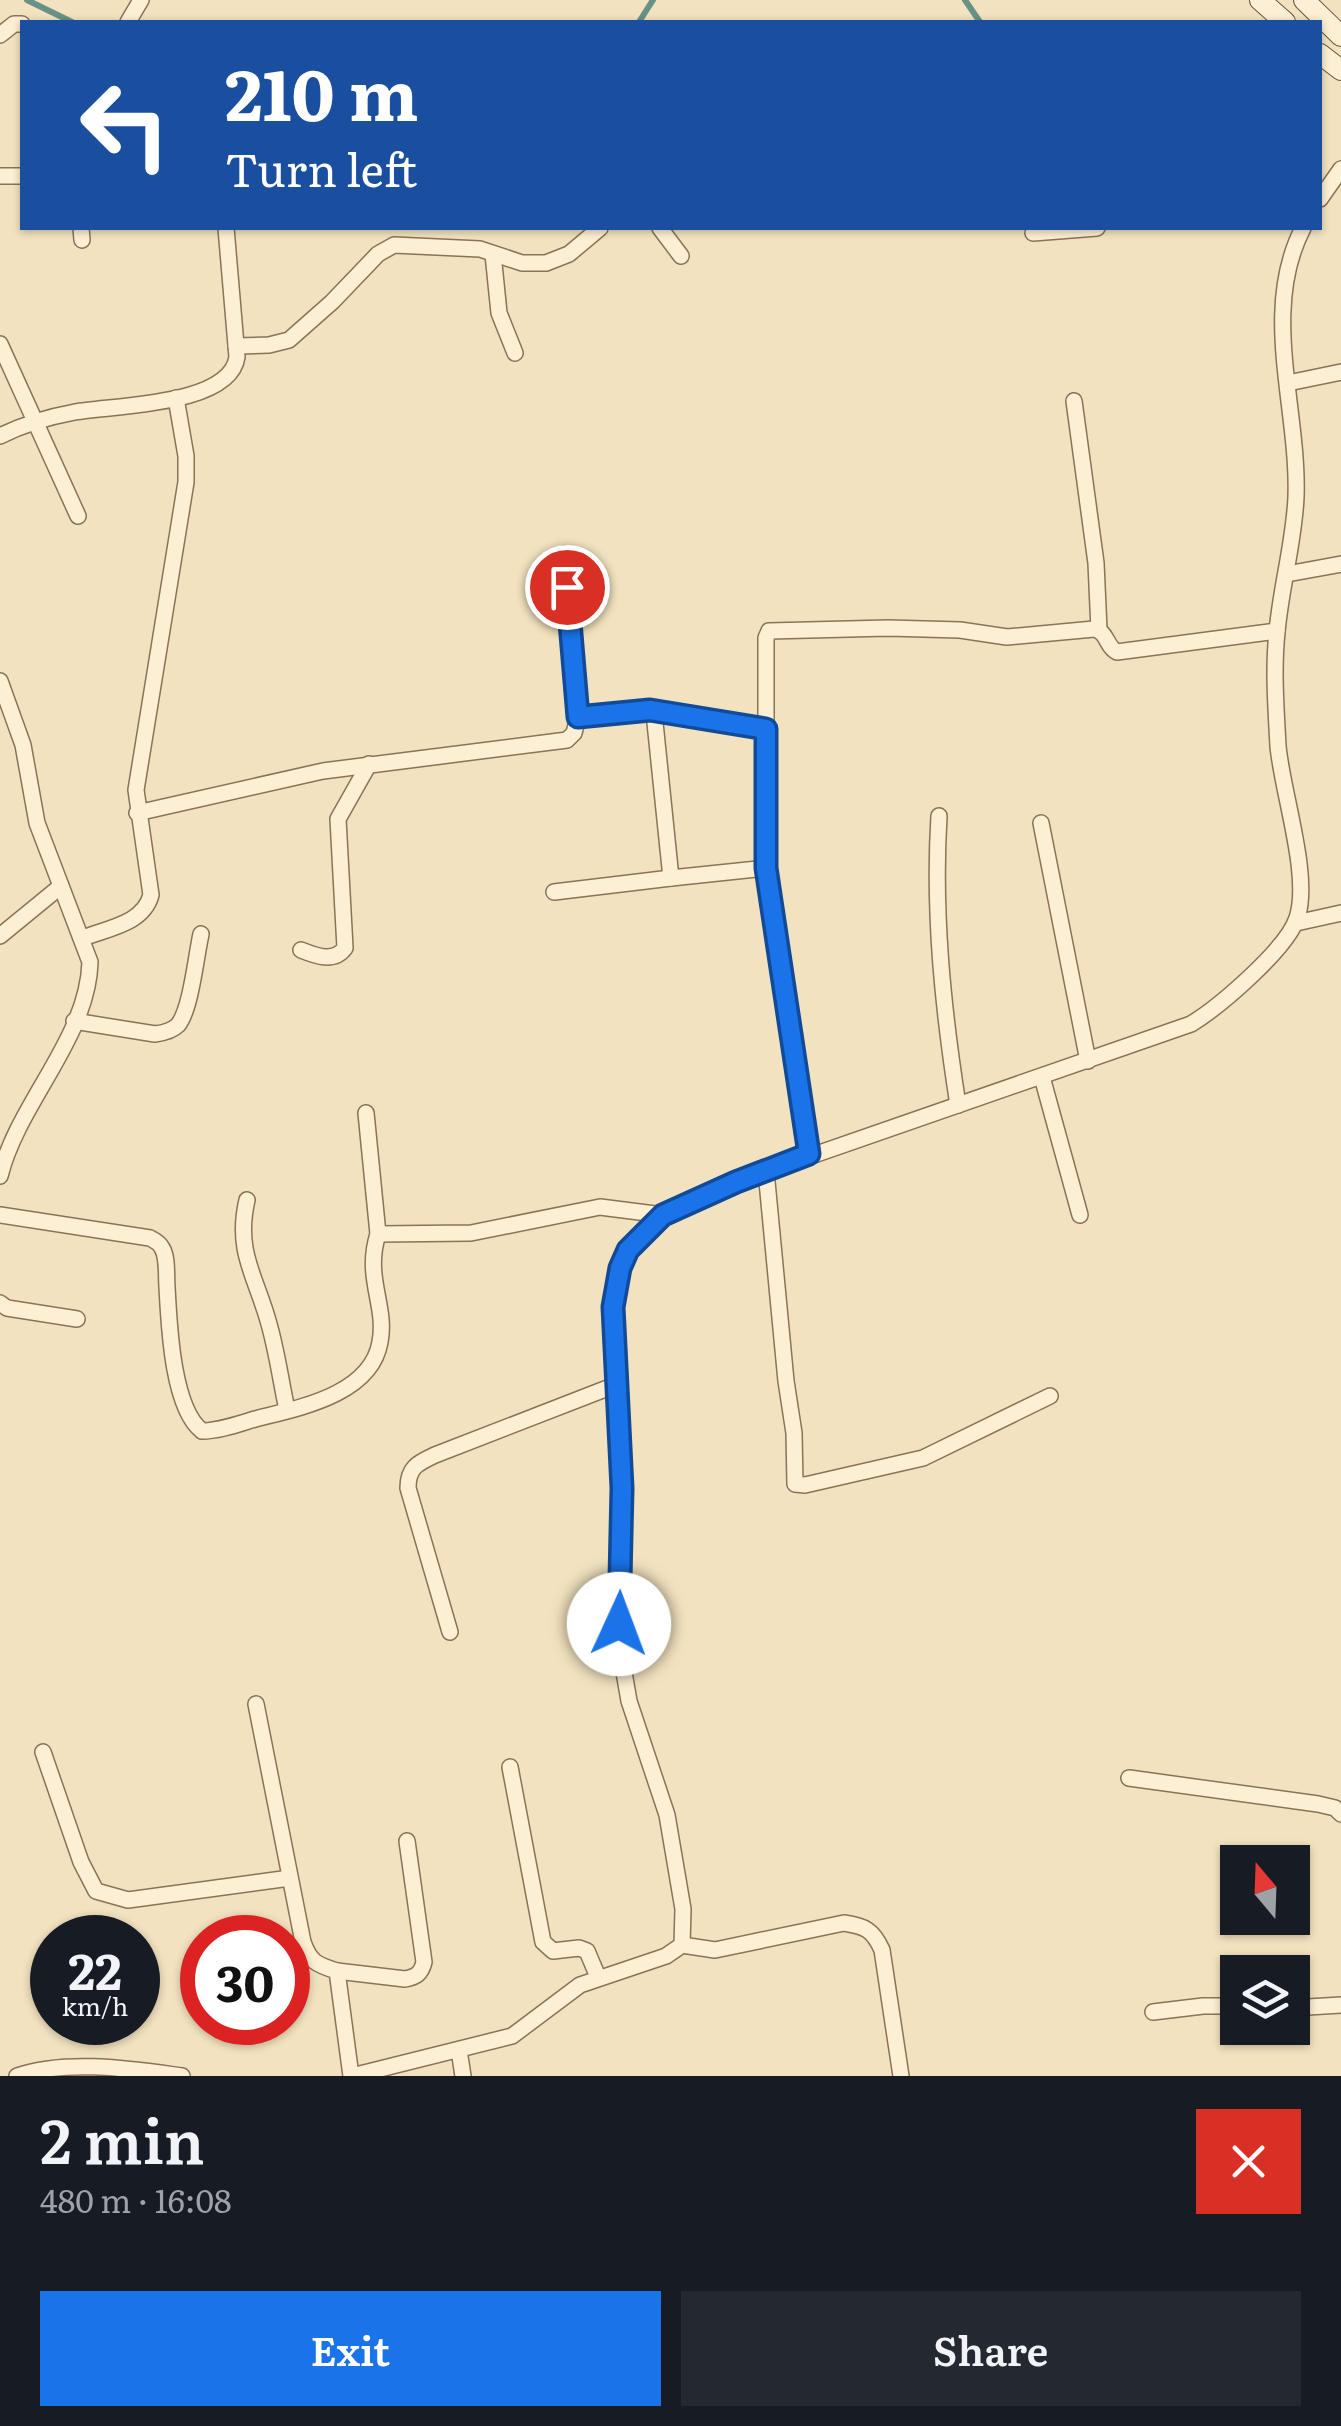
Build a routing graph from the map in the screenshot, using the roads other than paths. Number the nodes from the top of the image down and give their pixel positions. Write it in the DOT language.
graph roads {
  1 [pos="1260,0"];
  2 [pos="1304,0"];
  3 [pos="1283,20"];
  4 [pos="1341,36"];
  5 [pos="1341,169"];
  6 [pos="1322,196"];
  7 [pos="226,230"];
  8 [pos="598,230"];
  9 [pos="662,230"];
  10 [pos="1071,230"];
  11 [pos="1302,230"];
  12 [pos="1033,233"];
  13 [pos="493,254"];
  14 [pos="681,256"];
  15 [pos="0,344"];
  16 [pos="236,346"];
  17 [pos="516,354"];
  18 [pos="1341,372"];
  19 [pos="1288,382"];
  20 [pos="176,398"];
  21 [pos="1074,400"];
  22 [pos="34,421"];
  23 [pos="0,436"];
  24 [pos="78,516"];
  25 [pos="565,554"];
  26 [pos="1341,564"];
  27 [pos="1287,574"];
  28 [pos="1099,630"];
  29 [pos="1277,630"];
  30 [pos="0,682"];
  31 [pos="654,713"];
  32 [pos="578,717"];
  33 [pos="766,729"];
  34 [pos="369,764"];
  35 [pos="138,813"];
  36 [pos="939,816"];
  37 [pos="1042,822"];
  38 [pos="766,868"];
  39 [pos="671,878"];
  40 [pos="62,886"];
  41 [pos="554,892"];
  42 [pos="1341,913"];
  43 [pos="1296,923"];
  44 [pos="201,934"];
  45 [pos="0,936"];
  46 [pos="82,938"];
  47 [pos="301,950"];
  48 [pos="74,1021"];
  49 [pos="1088,1060"];
  50 [pos="1042,1077"];
  51 [pos="958,1105"];
  52 [pos="366,1113"];
  53 [pos="809,1154"];
  54 [pos="766,1170"];
  55 [pos="0,1176"];
  56 [pos="246,1200"];
  57 [pos="0,1214"];
  58 [pos="663,1215"];
  59 [pos="1080,1216"];
  60 [pos="378,1234"];
  61 [pos="0,1303"];
  62 [pos="76,1319"];
  63 [pos="618,1384"];
  64 [pos="1050,1396"];
  65 [pos="287,1410"];
  66 [pos="450,1632"];
  67 [pos="256,1704"];
  68 [pos="44,1752"];
  69 [pos="510,1767"];
  70 [pos="1129,1778"];
  71 [pos="1341,1814"];
  72 [pos="408,1840"];
  73 [pos="290,1878"];
  74 [pos="682,1944"];
  75 [pos="337,1971"];
  76 [pos="598,1977"];
  77 [pos="1341,2005"];
  78 [pos="1220,2006"];
  79 [pos="1310,2007"];
  80 [pos="1152,2012"];
  81 [pos="459,2050"];
  82 [pos="901,2074"];
  83 [pos="17,2076"];
  84 [pos="182,2076"];
  85 [pos="351,2076"];
  86 [pos="463,2076"];
  87 [pos="882,2076"];
  1 -- 3 [label="main road"];
  2 -- 4 [label="main road"];
  5 -- 6 [label="street"];
  7 -- 16 [label="street"];
  8 -- 13 [label="street"];
  9 -- 14 [label="street"];
  10 -- 12 [label="street"];
  11 -- 19 [label="street"];
  13 -- 16 [label="street"];
  13 -- 17 [label="street"];
  15 -- 22 [label="street"];
  16 -- 20 [label="street"];
  18 -- 19 [label="street"];
  19 -- 27 [label="street"];
  20 -- 22 [label="street"];
  20 -- 35 [label="street"];
  21 -- 28 [label="street"];
  22 -- 23 [label="street"];
  22 -- 24 [label="street"];
  25 -- 32 [label="street"];
  26 -- 27 [label="street"];
  27 -- 29 [label="street"];
  28 -- 29 [label="street"];
  28 -- 33 [label="street"];
  29 -- 43 [label="street"];
  30 -- 40 [label="street"];
  31 -- 32 [label="street"];
  31 -- 33 [label="street"];
  31 -- 39 [label="street"];
  32 -- 34 [label="street"];
  33 -- 38 [label="street"];
  34 -- 35 [label="street"];
  34 -- 47 [label="street"];
  35 -- 46 [label="street"];
  36 -- 51 [label="street"];
  37 -- 49 [label="street"];
  38 -- 39 [label="street"];
  38 -- 53 [label="street"];
  39 -- 41 [label="street"];
  40 -- 45 [label="street"];
  40 -- 46 [label="street"];
  42 -- 43 [label="street"];
  43 -- 49 [label="street"];
  44 -- 48 [label="street"];
  46 -- 48 [label="street"];
  48 -- 55 [label="street"];
  49 -- 50 [label="street"];
  50 -- 51 [label="street"];
  50 -- 59 [label="street"];
  51 -- 53 [label="street"];
  52 -- 60 [label="street"];
  53 -- 54 [label="street"];
  54 -- 58 [label="street"];
  54 -- 64 [label="street"];
  56 -- 65 [label="street"];
  57 -- 65 [label="street"];
  58 -- 60 [label="street"];
  58 -- 63 [label="street"];
  60 -- 65 [label="street"];
  61 -- 62 [label="street"];
  63 -- 66 [label="street"];
  63 -- 74 [label="street"];
  67 -- 73 [label="street"];
  68 -- 73 [label="street"];
  69 -- 76 [label="street"];
  70 -- 71 [label="street"];
  72 -- 75 [label="street"];
  73 -- 75 [label="street"];
  74 -- 76 [label="street"];
  74 -- 82 [label="street"];
  75 -- 85 [label="street"];
  76 -- 81 [label="street"];
  77 -- 79 [label="street"];
  78 -- 80 [label="street"];
  81 -- 85 [label="street"];
  81 -- 86 [label="street"];
  82 -- 87 [label="street"];
  83 -- 84 [label="street"];
}
